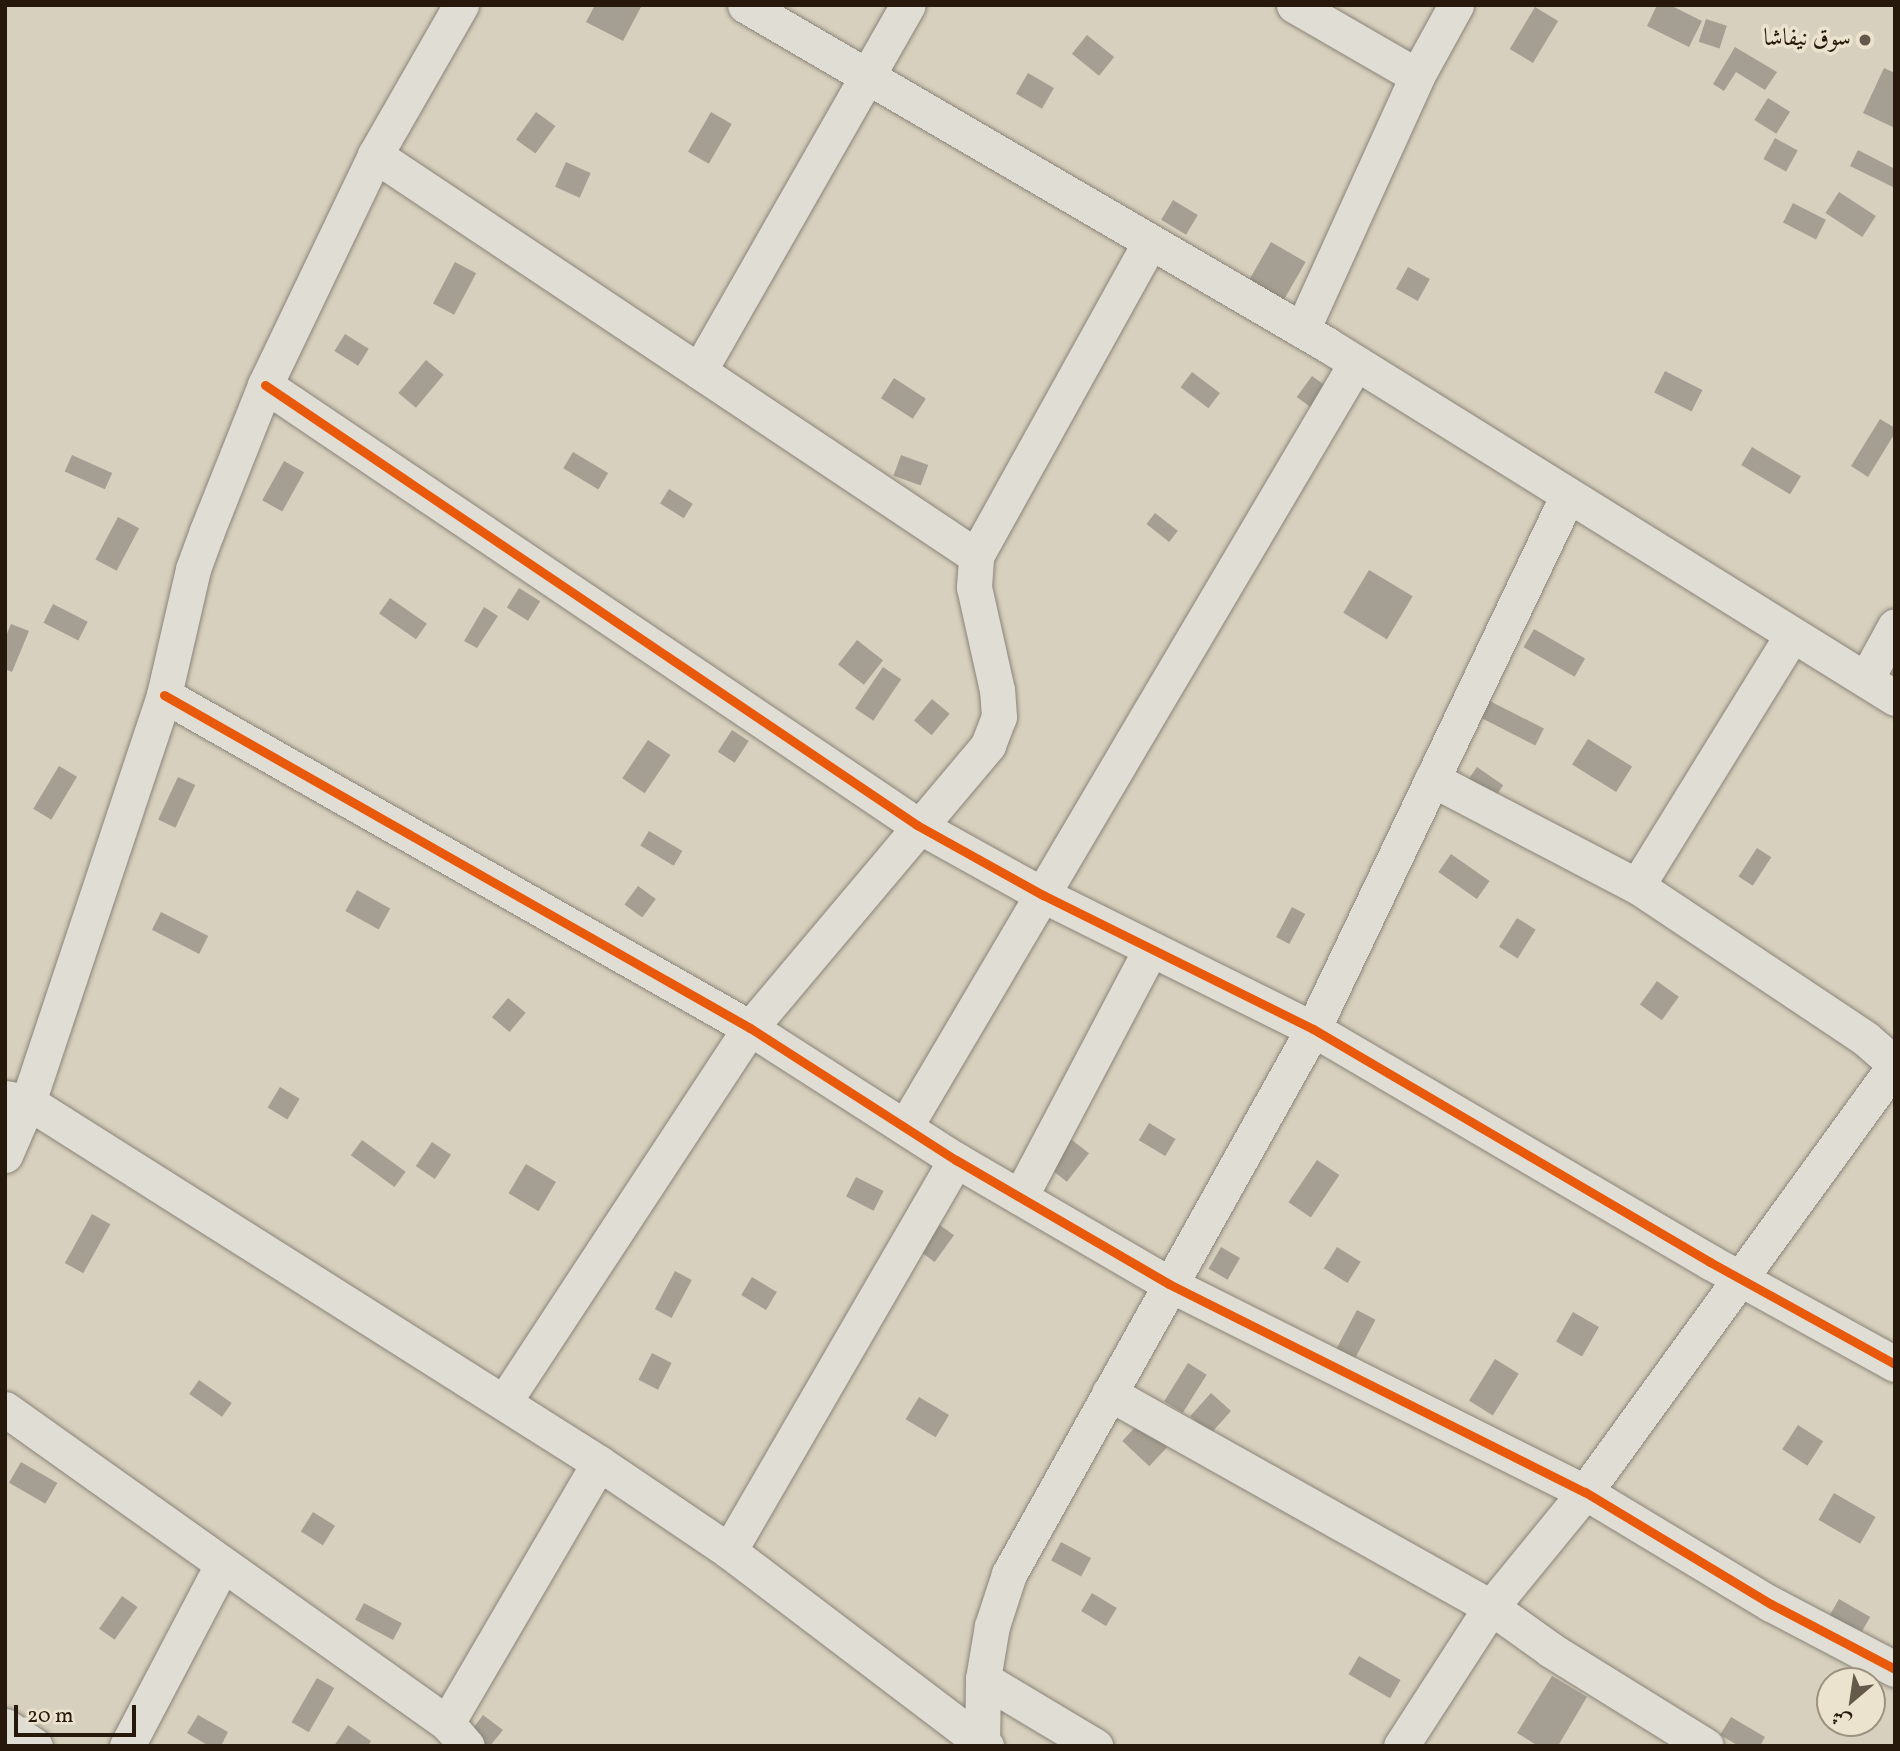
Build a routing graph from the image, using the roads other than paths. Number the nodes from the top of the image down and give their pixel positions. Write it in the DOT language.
graph roads {
  1 [pos="461,5"];
  2 [pos="745,5"];
  3 [pos="908,5"];
  4 [pos="1294,5"];
  5 [pos="1456,5"];
  6 [pos="1417,76"];
  7 [pos="866,78"];
  8 [pos="375,155"];
  9 [pos="1150,242"];
  10 [pos="1302,330"];
  11 [pos="1356,363"];
  12 [pos="699,371"];
  13 [pos="265,386"];
  14 [pos="1567,497"];
  15 [pos="976,555"];
  16 [pos="1895,626"];
  17 [pos="1791,637"];
  18 [pos="1866,679"];
  19 [pos="164,695"];
  20 [pos="1895,698"];
  21 [pos="1432,779"];
  22 [pos="917,825"];
  23 [pos="1637,886"];
  24 [pos="1043,895"];
  25 [pos="1151,949"];
  26 [pos="750,1028"];
  27 [pos="1312,1029"];
  28 [pos="1895,1065"];
  29 [pos="17,1100"];
  30 [pos="905,1127"];
  31 [pos="5,1156"];
  32 [pos="956,1160"];
  33 [pos="1020,1197"];
  34 [pos="1739,1275"];
  35 [pos="1169,1284"];
  36 [pos="1895,1364"];
  37 [pos="1109,1393"];
  38 [pos="504,1402"];
  39 [pos="5,1409"];
  40 [pos="599,1463"];
  41 [pos="1586,1492"];
  42 [pos="729,1551"];
  43 [pos="221,1567"];
  44 [pos="1492,1607"];
  45 [pos="1895,1669"];
  46 [pos="982,1679"];
  47 [pos="5,1726"];
  48 [pos="457,1735"];
  49 [pos="983,1743"];
  50 [pos="35,1746"];
  51 [pos="127,1746"];
  52 [pos="1095,1746"];
  53 [pos="1401,1746"];
  54 [pos="1706,1746"];
  1 -- 8 [label="street"];
  2 -- 7 [label="street"];
  3 -- 7 [label="street"];
  4 -- 6 [label="street"];
  5 -- 6 [label="street"];
  6 -- 10 [label="street"];
  7 -- 9 [label="street"];
  7 -- 12 [label="street"];
  8 -- 12 [label="street"];
  8 -- 13 [label="street"];
  9 -- 10 [label="street"];
  9 -- 15 [label="street"];
  10 -- 11 [label="street"];
  11 -- 14 [label="street"];
  11 -- 24 [label="street"];
  12 -- 15 [label="street"];
  13 -- 19 [label="street"];
  13 -- 22 [label="street"];
  14 -- 17 [label="street"];
  14 -- 21 [label="street"];
  15 -- 22 [label="street"];
  16 -- 18 [label="street"];
  17 -- 18 [label="street"];
  17 -- 23 [label="street"];
  18 -- 20 [label="street"];
  19 -- 26 [label="street"];
  19 -- 29 [label="street"];
  21 -- 23 [label="street"];
  21 -- 27 [label="street"];
  22 -- 24 [label="street"];
  22 -- 26 [label="street"];
  23 -- 28 [label="street"];
  24 -- 25 [label="street"];
  24 -- 30 [label="street"];
  25 -- 27 [label="street"];
  25 -- 33 [label="street"];
  26 -- 30 [label="street"];
  26 -- 38 [label="street"];
  27 -- 34 [label="street"];
  27 -- 35 [label="street"];
  28 -- 34 [label="street"];
  29 -- 31 [label="street"];
  29 -- 38 [label="street"];
  30 -- 32 [label="street"];
  32 -- 33 [label="street"];
  32 -- 42 [label="street"];
  33 -- 35 [label="street"];
  34 -- 36 [label="street"];
  34 -- 41 [label="street"];
  35 -- 37 [label="street"];
  35 -- 41 [label="street"];
  37 -- 44 [label="street"];
  37 -- 46 [label="street"];
  38 -- 40 [label="street"];
  39 -- 43 [label="street"];
  40 -- 42 [label="street"];
  40 -- 48 [label="street"];
  41 -- 44 [label="street"];
  41 -- 45 [label="street"];
  42 -- 49 [label="street"];
  43 -- 48 [label="street"];
  43 -- 51 [label="street"];
  44 -- 53 [label="street"];
  44 -- 54 [label="street"];
  46 -- 49 [label="street"];
  46 -- 52 [label="street"];
  47 -- 50 [label="street"];
}
